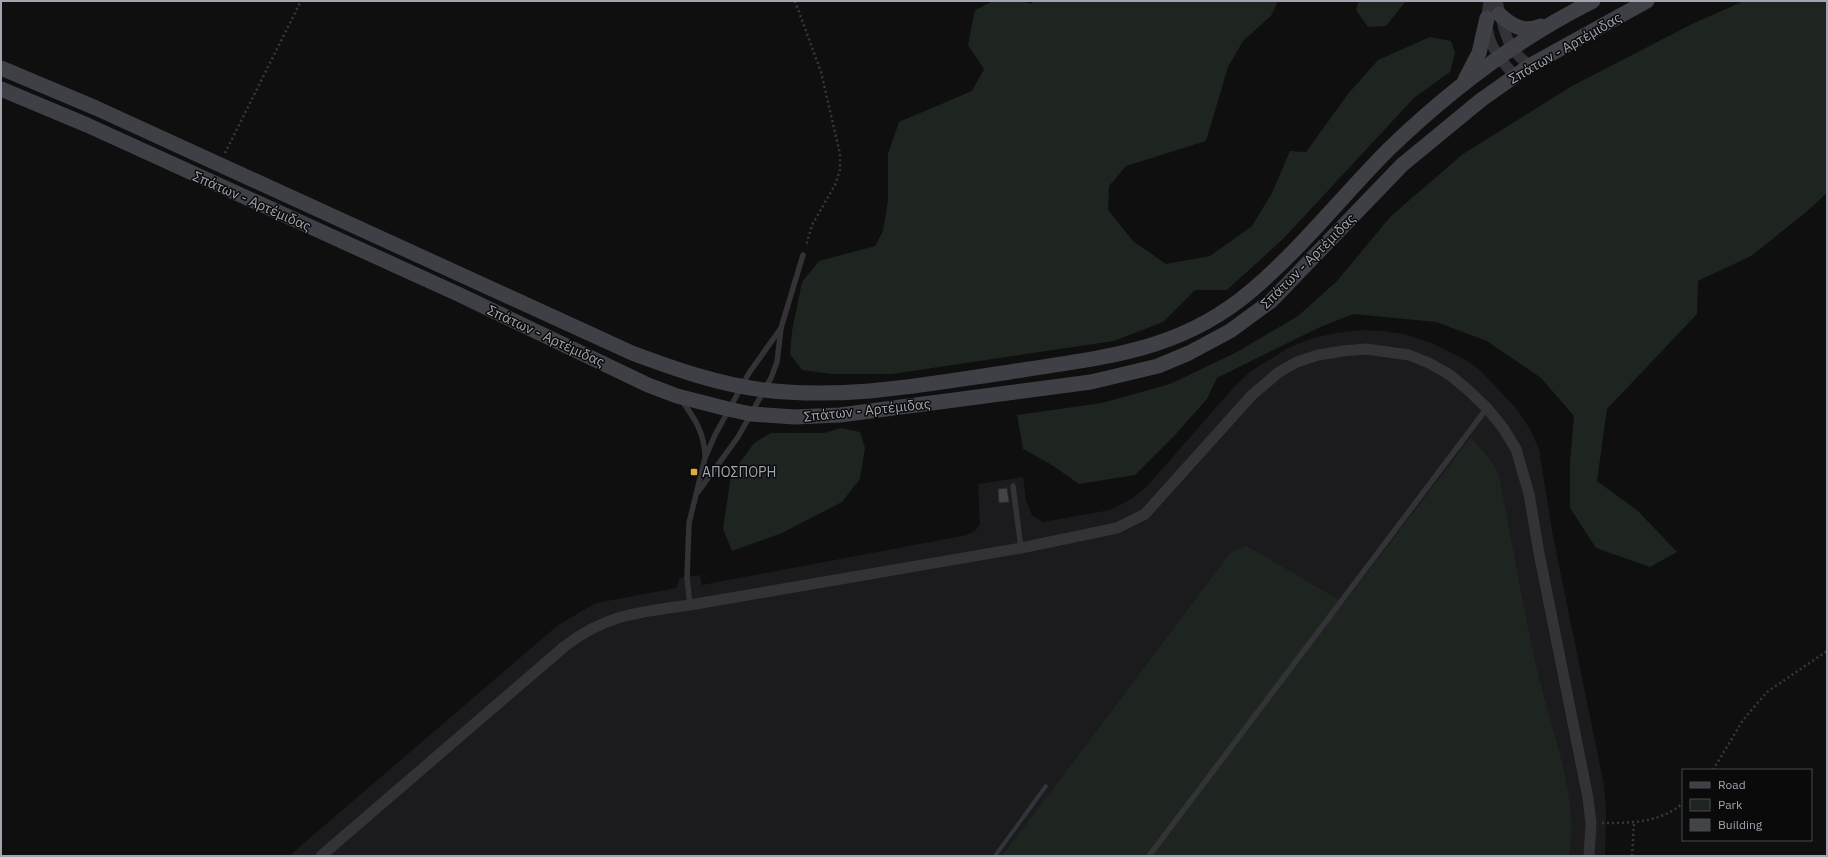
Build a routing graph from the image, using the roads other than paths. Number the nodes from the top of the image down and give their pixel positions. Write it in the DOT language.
graph roads {
  1 [pos="1490,1"];
  2 [pos="1593,1"];
  3 [pos="1647,1"];
  4 [pos="1494,11"];
  5 [pos="1551,23"];
  6 [pos="1511,48"];
  7 [pos="1498,58"];
  8 [pos="1528,66"];
  9 [pos="1,68"];
  10 [pos="1515,76"];
  11 [pos="1462,85"];
  12 [pos="1,89"];
  13 [pos="803,255"];
  14 [pos="781,328"];
  15 [pos="741,386"];
  16 [pos="765,390"];
  17 [pos="677,396"];
  18 [pos="1487,408"];
  19 [pos="728,409"];
  20 [pos="751,414"];
  21 [pos="705,458"];
  22 [pos="1013,486"];
  23 [pos="698,492"];
  24 [pos="1021,548"];
  25 [pos="690,605"];
  26 [pos="321,856"];
  27 [pos="1149,856"];
  28 [pos="1589,856"];
  1 -- 4 [label="street"];
  2 -- 5 [label="main road, Σπάτων - Αρτέμιδας"];
  3 -- 8 [label="main road, Σπάτων - Αρτέμιδας"];
  4 -- 5 [label="main road"];
  4 -- 6 [label="street"];
  4 -- 7 [label="street"];
  4 -- 11 [label="main road"];
  5 -- 6 [label="main road, Σπάτων - Αρτέμιδας"];
  6 -- 7 [label="main road, Σπάτων - Αρτέμιδας"];
  6 -- 8 [label="street"];
  7 -- 10 [label="street"];
  7 -- 11 [label="main road, Σπάτων - Αρτέμιδας"];
  8 -- 10 [label="main road, Σπάτων - Αρτέμιδας"];
  9 -- 15 [label="main road, Σπάτων - Αρτέμιδας"];
  10 -- 20 [label="main road, Σπάτων - Αρτέμιδας"];
  11 -- 16 [label="main road, Σπάτων - Αρτέμιδας"];
  12 -- 17 [label="main road, Σπάτων - Αρτέμιδας"];
  13 -- 14 [label="lane"];
  14 -- 15 [label="lane"];
  14 -- 16 [label="lane"];
  15 -- 16 [label="main road, Σπάτων - Αρτέμιδας"];
  15 -- 19 [label="lane"];
  16 -- 20 [label="lane"];
  17 -- 19 [label="main road, Σπάτων - Αρτέμιδας"];
  17 -- 21 [label="lane"];
  18 -- 24 [label="street"];
  18 -- 27 [label="lane"];
  18 -- 28 [label="street"];
  19 -- 20 [label="main road, Σπάτων - Αρτέμιδας"];
  19 -- 21 [label="lane"];
  20 -- 23 [label="lane"];
  21 -- 23 [label="lane"];
  22 -- 24 [label="lane"];
  23 -- 25 [label="lane"];
  24 -- 25 [label="street"];
  25 -- 26 [label="street"];
}
